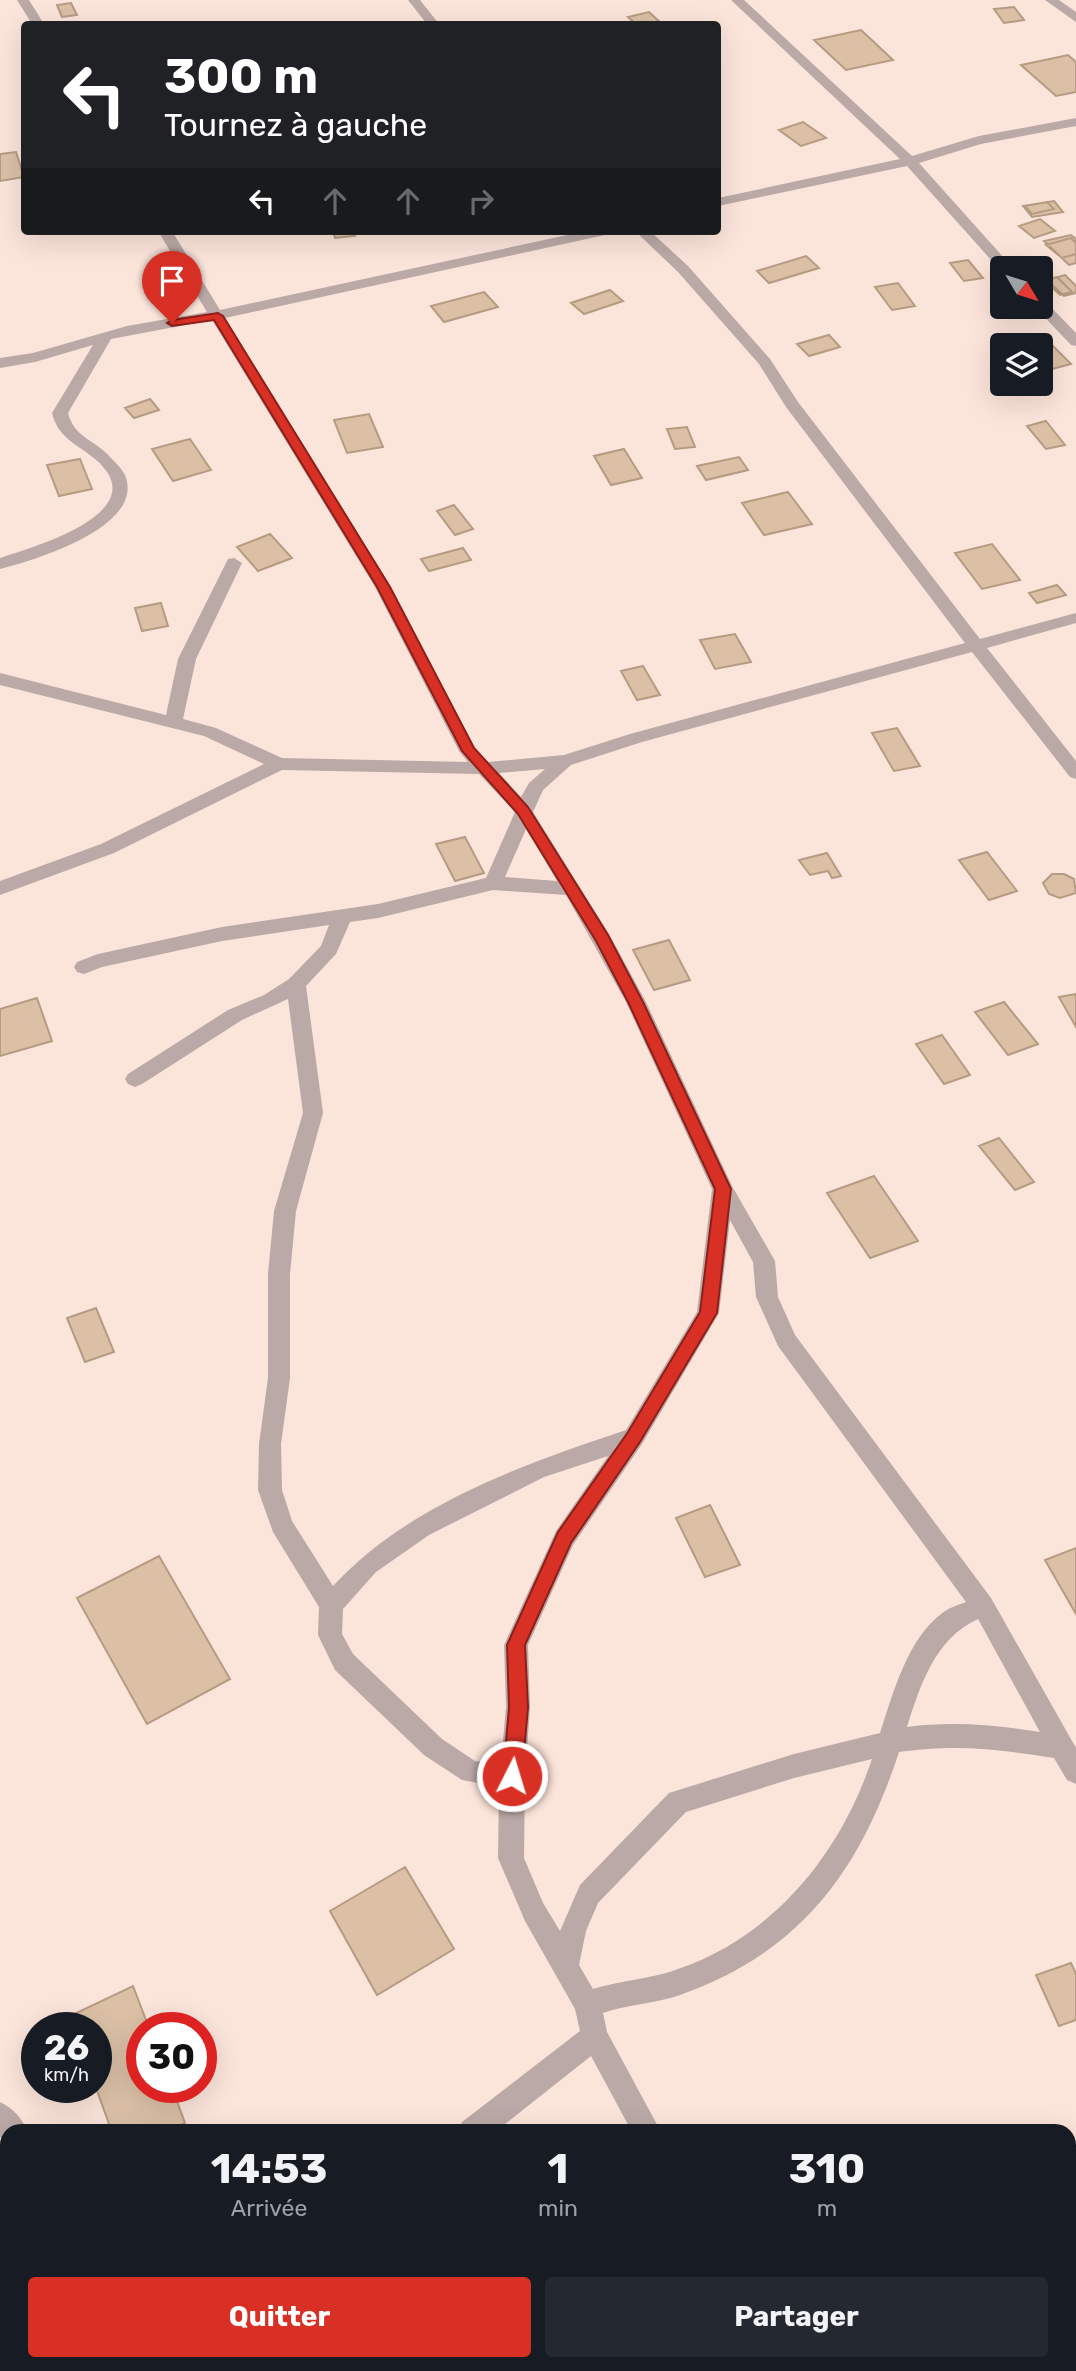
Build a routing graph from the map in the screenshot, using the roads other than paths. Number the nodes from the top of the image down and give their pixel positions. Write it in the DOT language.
graph roads {
  1 [pos="23,0"];
  2 [pos="414,0"];
  3 [pos="737,0"];
  4 [pos="1051,0"];
  5 [pos="1076,18"];
  6 [pos="36,21"];
  7 [pos="431,21"];
  8 [pos="1076,122"];
  9 [pos="910,161"];
  10 [pos="721,201"];
  11 [pos="167,235"];
  12 [pos="588,235"];
  13 [pos="646,235"];
  14 [pos="995,256"];
  15 [pos="218,316"];
  16 [pos="1053,318"];
  17 [pos="106,335"];
  18 [pos="1076,342"];
  19 [pos="0,363"];
  20 [pos="234,563"];
  21 [pos="0,564"];
  22 [pos="1076,618"];
  23 [pos="977,647"];
  24 [pos="8,681"];
  25 [pos="0,697"];
  26 [pos="173,723"];
  27 [pos="565,761"];
  28 [pos="279,764"];
  29 [pos="484,768"];
  30 [pos="1076,773"];
  31 [pos="523,810"];
  32 [pos="493,883"];
  33 [pos="0,888"];
  34 [pos="571,889"];
  35 [pos="343,915"];
  36 [pos="84,967"];
  37 [pos="296,984"];
  38 [pos="135,1079"];
  39 [pos="723,1189"];
  40 [pos="634,1437"];
  41 [pos="331,1605"];
  42 [pos="983,1606"];
  43 [pos="891,1741"];
  44 [pos="1062,1747"];
  45 [pos="1076,1772"];
  46 [pos="512,1776"];
  47 [pos="566,1965"];
  48 [pos="587,2004"];
  49 [pos="595,2036"];
  50 [pos="482,2124"];
  51 [pos="643,2124"];
  1 -- 6 [label="street"];
  2 -- 7 [label="street"];
  3 -- 9 [label="street"];
  4 -- 5 [label="street"];
  8 -- 9 [label="street"];
  9 -- 10 [label="street"];
  9 -- 14 [label="street"];
  11 -- 15 [label="street"];
  12 -- 15 [label="street"];
  13 -- 23 [label="street"];
  15 -- 17 [label="street"];
  15 -- 29 [label="street"];
  16 -- 18 [label="street"];
  17 -- 19 [label="street"];
  17 -- 21 [label="street"];
  20 -- 26 [label="street"];
  22 -- 23 [label="street"];
  23 -- 27 [label="street"];
  23 -- 30 [label="street"];
  24 -- 25 [label="street"];
  24 -- 26 [label="street"];
  26 -- 28 [label="street"];
  27 -- 29 [label="street"];
  27 -- 31 [label="street"];
  28 -- 29 [label="street"];
  28 -- 33 [label="street"];
  29 -- 31 [label="street"];
  31 -- 32 [label="street"];
  31 -- 34 [label="street"];
  32 -- 34 [label="street"];
  32 -- 35 [label="street"];
  34 -- 39 [label="street"];
  35 -- 36 [label="street"];
  35 -- 37 [label="street"];
  37 -- 38 [label="street"];
  37 -- 41 [label="street"];
  39 -- 40 [label="street"];
  39 -- 42 [label="street"];
  40 -- 41 [label="street"];
  40 -- 46 [label="street"];
  41 -- 46 [label="street"];
  42 -- 43 [label="street"];
  42 -- 44 [label="street"];
  43 -- 44 [label="street"];
  43 -- 47 [label="street"];
  43 -- 48 [label="street"];
  44 -- 45 [label="street"];
  46 -- 47 [label="street"];
  47 -- 48 [label="street"];
  48 -- 49 [label="street"];
  49 -- 50 [label="street"];
  49 -- 51 [label="street"];
}
